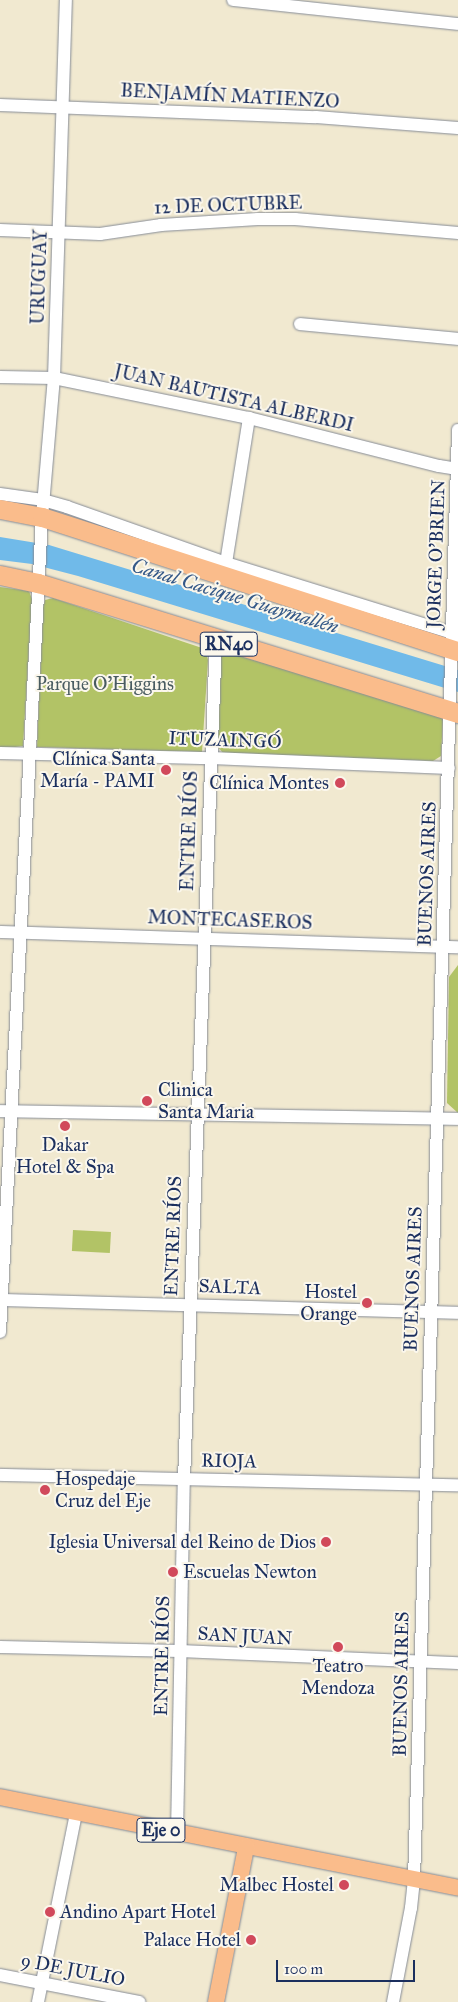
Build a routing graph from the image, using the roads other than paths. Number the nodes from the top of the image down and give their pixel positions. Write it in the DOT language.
graph roads {
  1 [pos="66,0"];
  2 [pos="233,0"];
  3 [pos="312,4"];
  4 [pos="458,24"];
  5 [pos="0,105"];
  6 [pos="62,108"];
  7 [pos="458,128"];
  8 [pos="0,230"];
  9 [pos="60,232"];
  10 [pos="458,234"];
  11 [pos="300,324"];
  12 [pos="458,339"];
  13 [pos="0,377"];
  14 [pos="54,378"];
  15 [pos="249,418"];
  16 [pos="458,430"];
  17 [pos="458,468"];
  18 [pos="0,494"];
  19 [pos="0,509"];
  20 [pos="42,509"];
  21 [pos="39,562"];
  22 [pos="226,563"];
  23 [pos="0,575"];
  24 [pos="216,640"];
  25 [pos="454,658"];
  26 [pos="454,712"];
  27 [pos="0,753"];
  28 [pos="29,754"];
  29 [pos="211,758"];
  30 [pos="448,768"];
  31 [pos="0,932"];
  32 [pos="20,932"];
  33 [pos="204,938"];
  34 [pos="444,946"];
  35 [pos="458,947"];
  36 [pos="6,1111"];
  37 [pos="196,1115"];
  38 [pos="438,1119"];
  39 [pos="458,1119"];
  40 [pos="1,1300"];
  41 [pos="190,1305"];
  42 [pos="431,1311"];
  43 [pos="458,1313"];
  44 [pos="0,1332"];
  45 [pos="0,1475"];
  46 [pos="184,1479"];
  47 [pos="425,1484"];
  48 [pos="458,1484"];
  49 [pos="0,1648"];
  50 [pos="180,1652"];
  51 [pos="420,1662"];
  52 [pos="458,1663"];
  53 [pos="0,1798"];
  54 [pos="76,1813"];
  55 [pos="177,1833"];
  56 [pos="246,1847"];
  57 [pos="414,1880"];
  58 [pos="458,1888"];
  59 [pos="0,1975"];
  60 [pos="42,1983"];
  61 [pos="38,2002"];
  62 [pos="139,2002"];
  63 [pos="216,2002"];
  64 [pos="393,2002"];
  1 -- 6 [label="street, URUGUAY"];
  2 -- 3 [label="street"];
  3 -- 4 [label="street"];
  5 -- 6 [label="street, BENJAMÍN MATIENZO"];
  6 -- 7 [label="street, BENJAMÍN MATIENZO"];
  6 -- 9 [label="street, URUGUAY"];
  8 -- 9 [label="street, 12 DE OCTUBRE"];
  9 -- 10 [label="street, 12 DE OCTUBRE"];
  9 -- 14 [label="street, URUGUAY"];
  11 -- 12 [label="street"];
  13 -- 14 [label="street, JUAN BAUTISTA ALBERDI"];
  14 -- 15 [label="street, JUAN BAUTISTA ALBERDI"];
  14 -- 20 [label="street, URUGUAY"];
  15 -- 17 [label="street, JUAN BAUTISTA ALBERDI"];
  15 -- 22 [label="street"];
  16 -- 17 [label="street, JORGE O'BRIEN"];
  17 -- 25 [label="street, JORGE O'BRIEN"];
  18 -- 20 [label="street"];
  19 -- 20 [label="highway"];
  20 -- 21 [label="street, URUGUAY"];
  20 -- 22 [label="street"];
  20 -- 25 [label="highway"];
  21 -- 23 [label="highway, RN40"];
  21 -- 24 [label="highway, RN40"];
  21 -- 28 [label="street, URUGUAY"];
  22 -- 25 [label="street"];
  24 -- 26 [label="highway, RN40"];
  24 -- 29 [label="street, ENTRE RÍOS"];
  25 -- 26 [label="street, BUENOS AIRES"];
  26 -- 30 [label="street, BUENOS AIRES"];
  27 -- 28 [label="street, ITUZAINGÓ"];
  28 -- 29 [label="street, ITUZAINGÓ"];
  28 -- 32 [label="street, URUGUAY"];
  29 -- 30 [label="street, ITUZAINGÓ"];
  29 -- 33 [label="street, ENTRE RÍOS"];
  30 -- 34 [label="street, BUENOS AIRES"];
  31 -- 32 [label="street, MONTECASEROS"];
  32 -- 33 [label="street, MONTECASEROS"];
  32 -- 36 [label="street, URUGUAY"];
  33 -- 34 [label="street, MONTECASEROS"];
  33 -- 37 [label="street, ENTRE RÍOS"];
  34 -- 35 [label="street, MONTECASEROS"];
  34 -- 38 [label="street, BUENOS AIRES"];
  36 -- 37 [label="street"];
  36 -- 40 [label="street, URUGUAY"];
  37 -- 38 [label="street"];
  37 -- 41 [label="street, ENTRE RÍOS"];
  38 -- 39 [label="street"];
  38 -- 42 [label="street, BUENOS AIRES"];
  40 -- 41 [label="street, SALTA"];
  40 -- 44 [label="street, URUGUAY"];
  41 -- 42 [label="street, SALTA"];
  41 -- 46 [label="street, ENTRE RÍOS"];
  42 -- 43 [label="street, SALTA"];
  42 -- 47 [label="street, BUENOS AIRES"];
  45 -- 46 [label="street, RIOJA"];
  46 -- 47 [label="street, RIOJA"];
  46 -- 50 [label="street, ENTRE RÍOS"];
  47 -- 48 [label="street, RIOJA"];
  47 -- 51 [label="street, BUENOS AIRES"];
  49 -- 50 [label="street, SAN JUAN"];
  50 -- 51 [label="street, SAN JUAN"];
  50 -- 55 [label="street, ENTRE RÍOS"];
  51 -- 52 [label="street, SAN JUAN"];
  51 -- 57 [label="street, BUENOS AIRES"];
  53 -- 54 [label="main road, Eje 0"];
  54 -- 55 [label="main road, Eje 0"];
  54 -- 60 [label="street"];
  55 -- 56 [label="main road, Eje 0"];
  56 -- 57 [label="main road, Eje 0"];
  56 -- 63 [label="main road"];
  57 -- 58 [label="main road, Eje 0"];
  57 -- 64 [label="street, BUENOS AIRES"];
  59 -- 60 [label="street, 9 DE JULIO"];
  60 -- 61 [label="street"];
  60 -- 62 [label="street, 9 DE JULIO"];
}
